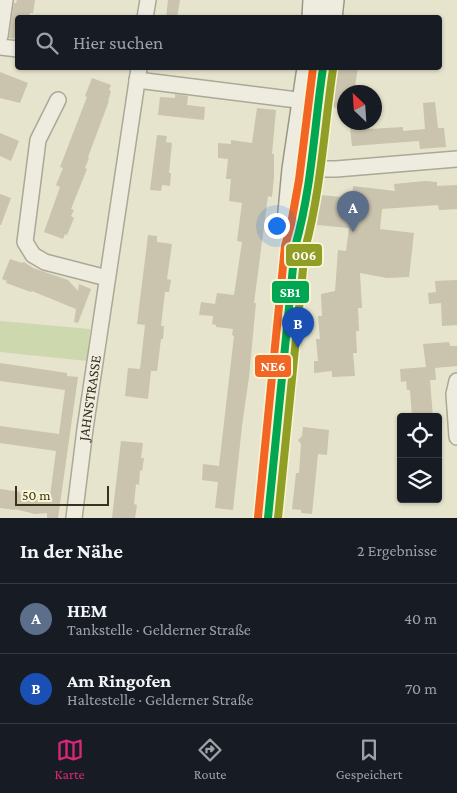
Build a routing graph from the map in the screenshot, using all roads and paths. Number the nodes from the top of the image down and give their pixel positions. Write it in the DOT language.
graph roads {
  1 [pos="5,0"];
  2 [pos="148,0"];
  3 [pos="314,0"];
  4 [pos="333,0"];
  5 [pos="146,15"];
  6 [pos="313,15"];
  7 [pos="331,15"];
  8 [pos="0,36"];
  9 [pos="0,47"];
  10 [pos="15,49"];
  11 [pos="308,70"];
  12 [pos="322,70"];
  13 [pos="138,74"];
  14 [pos="58,100"];
  15 [pos="310,102"];
  16 [pos="457,160"];
  17 [pos="302,169"];
  18 [pos="107,278"];
  19 [pos="457,381"];
  20 [pos="457,437"];
  21 [pos="74,518"];
  22 [pos="268,518"];
  1 -- 8 [label="street"];
  2 -- 5 [label="street"];
  3 -- 6 [label="main road"];
  4 -- 7 [label="main road"];
  9 -- 10 [label="street"];
  11 -- 15 [label="main road"];
  12 -- 15 [label="main road"];
  13 -- 15 [label="street, JAHNSTRASSE"];
  13 -- 18 [label="street, JAHNSTRASSE"];
  14 -- 18 [label="street"];
  15 -- 17 [label="main road"];
  16 -- 17 [label="street"];
  17 -- 22 [label="main road"];
  18 -- 21 [label="street, JAHNSTRASSE"];
  19 -- 20 [label="street"];
}
